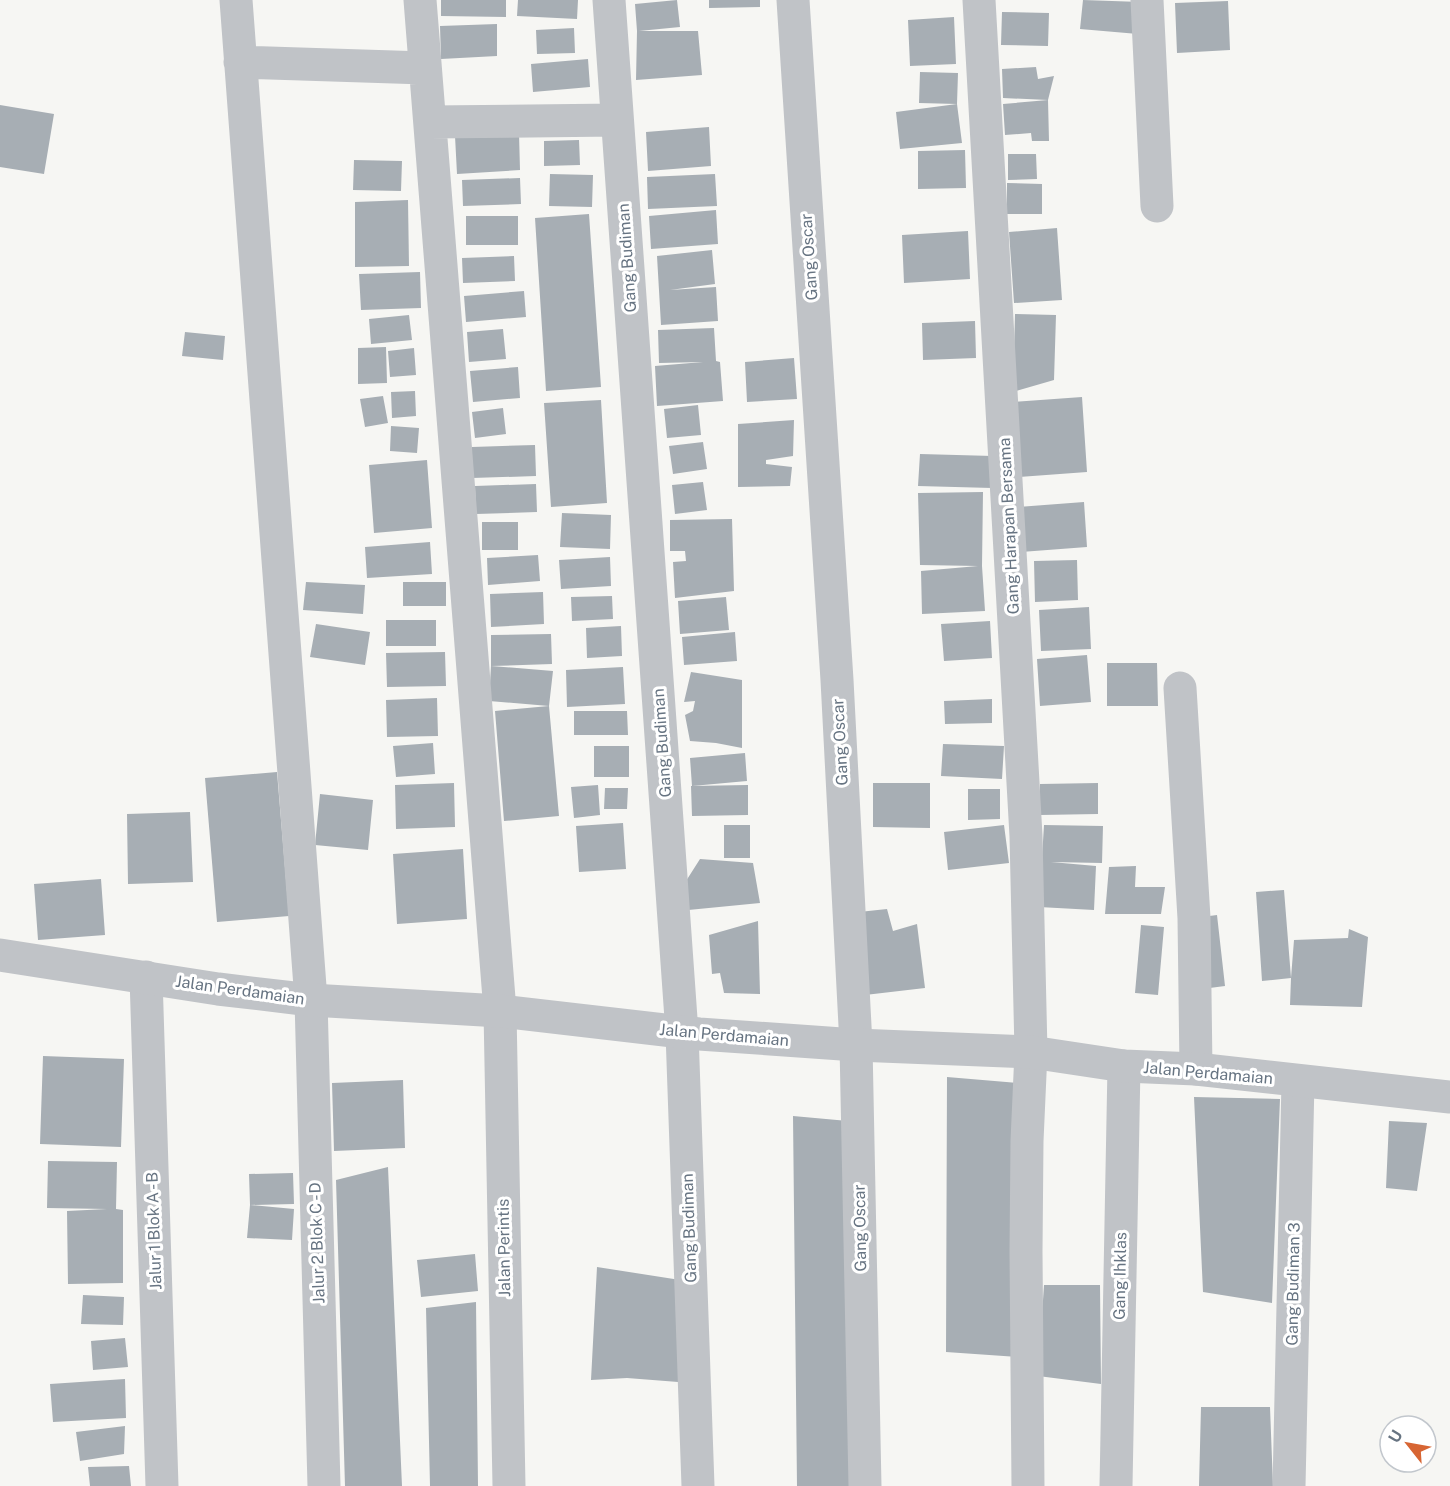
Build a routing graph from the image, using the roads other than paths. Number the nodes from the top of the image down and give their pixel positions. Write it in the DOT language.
graph roads {
  1 [pos="236,0"];
  2 [pos="420,0"];
  3 [pos="609,0"];
  4 [pos="793,0"];
  5 [pos="979,0"];
  6 [pos="1147,0"];
  7 [pos="240,62"];
  8 [pos="425,68"];
  9 [pos="617,120"];
  10 [pos="430,122"];
  11 [pos="1157,206"];
  12 [pos="1180,688"];
  13 [pos="0,955"];
  14 [pos="146,977"];
  15 [pos="310,1000"];
  16 [pos="500,1011"];
  17 [pos="682,1033"];
  18 [pos="856,1045"];
  19 [pos="1031,1052"];
  20 [pos="1124,1066"];
  21 [pos="1196,1069"];
  22 [pos="1298,1081"];
  23 [pos="1450,1097"];
  24 [pos="162,1486"];
  25 [pos="324,1486"];
  26 [pos="509,1486"];
  27 [pos="698,1486"];
  28 [pos="865,1486"];
  29 [pos="1028,1486"];
  30 [pos="1116,1486"];
  31 [pos="1289,1486"];
  1 -- 7 [label="street, Jalur 2 Blok C - D"];
  2 -- 8 [label="street, Jalan Perintis"];
  3 -- 9 [label="street, Gang Budiman"];
  4 -- 18 [label="street, Gang Oscar"];
  5 -- 19 [label="street, Gang Harapan Bersama"];
  6 -- 11 [label="street"];
  7 -- 8 [label="street"];
  7 -- 15 [label="street, Jalur 2 Blok C - D"];
  8 -- 10 [label="street, Jalan Perintis"];
  9 -- 10 [label="street"];
  9 -- 17 [label="street, Gang Budiman"];
  10 -- 16 [label="street, Jalan Perintis"];
  12 -- 21 [label="street"];
  13 -- 14 [label="street, Jalan Perdamaian"];
  14 -- 15 [label="street, Jalan Perdamaian"];
  14 -- 24 [label="street, Jalur 1 Blok A - B"];
  15 -- 16 [label="street, Jalan Perdamaian"];
  15 -- 25 [label="street, Jalur 2 Blok C - D"];
  16 -- 17 [label="street, Jalan Perdamaian"];
  16 -- 26 [label="street, Jalan Perintis"];
  17 -- 18 [label="street, Jalan Perdamaian"];
  17 -- 27 [label="street, Gang Budiman"];
  18 -- 19 [label="street, Jalan Perdamaian"];
  18 -- 28 [label="street, Gang Oscar"];
  19 -- 20 [label="street, Jalan Perdamaian"];
  19 -- 29 [label="street, Gang Harapan Bersama"];
  20 -- 21 [label="street, Jalan Perdamaian"];
  20 -- 30 [label="street, Gang Ihklas"];
  21 -- 22 [label="street, Jalan Perdamaian"];
  22 -- 23 [label="street, Jalan Perdamaian"];
  22 -- 31 [label="street, Gang Budiman 3"];
}
